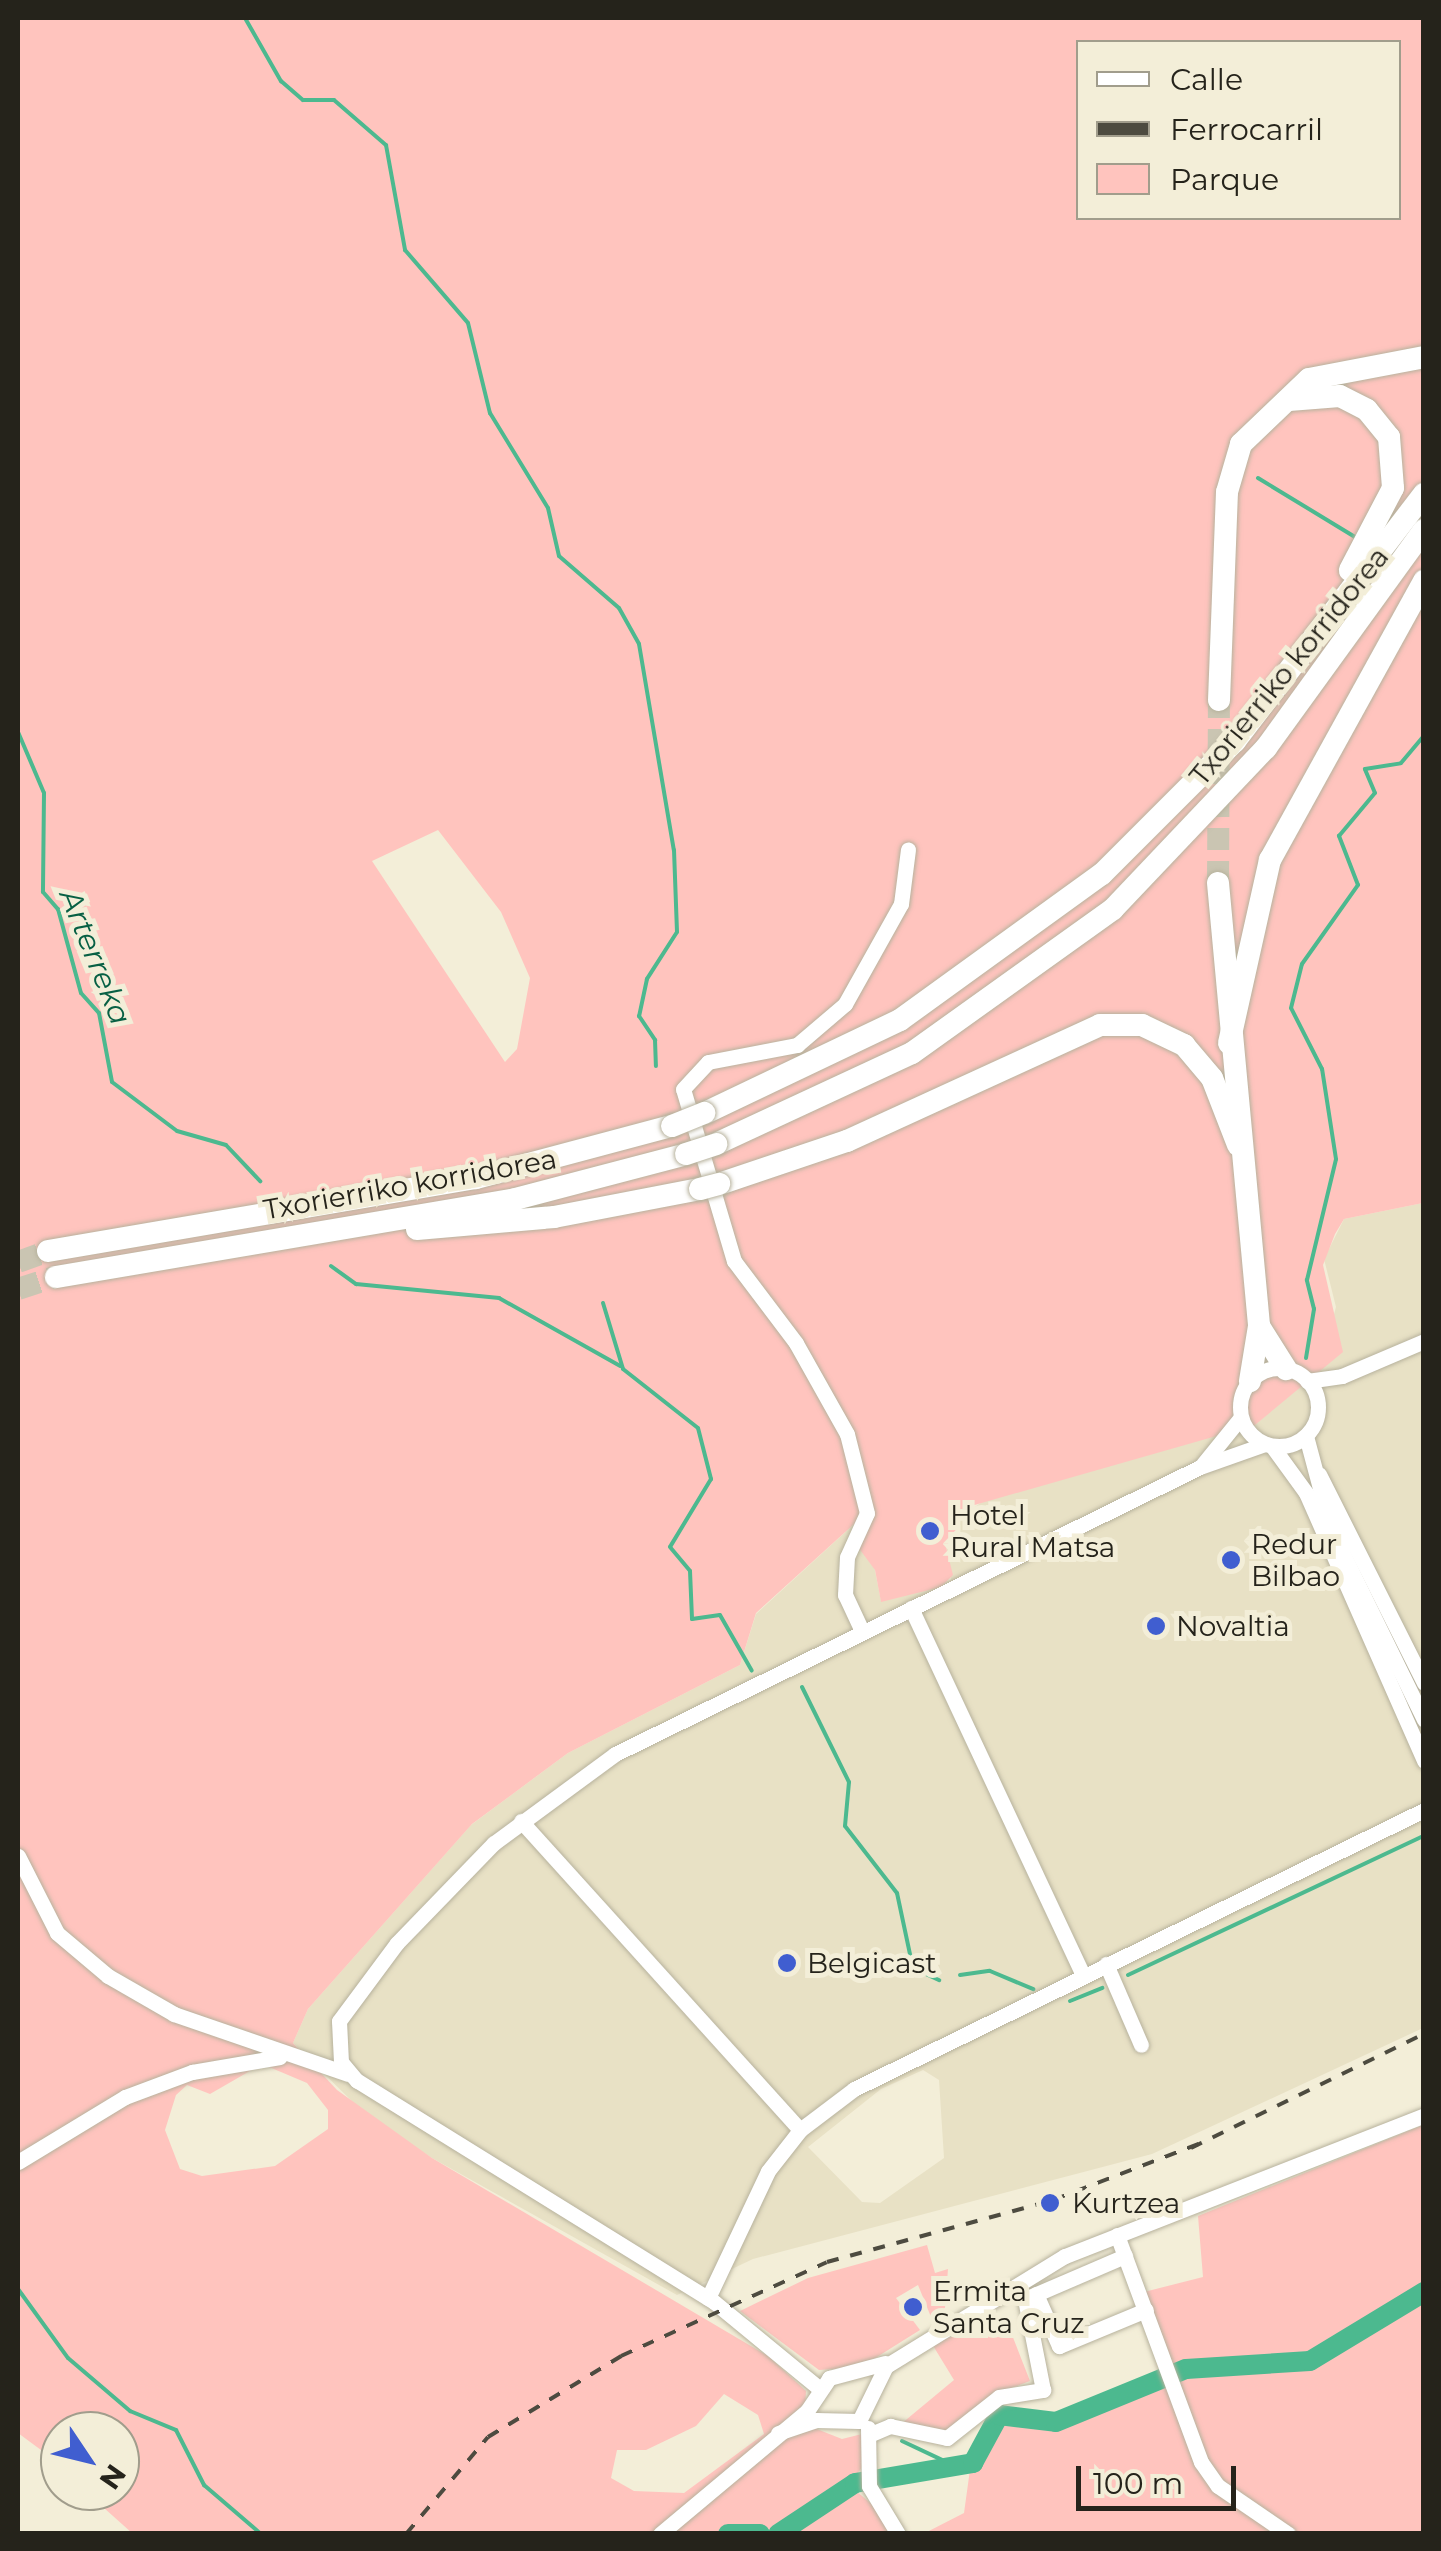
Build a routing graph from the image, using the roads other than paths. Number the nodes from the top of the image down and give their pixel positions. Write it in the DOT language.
graph roads {
  1 [pos="1424,357"];
  2 [pos="1266,410"];
  3 [pos="1424,494"];
  4 [pos="1424,530"];
  5 [pos="1424,580"];
  6 [pos="1289,672"];
  7 [pos="1219,700"];
  8 [pos="908,848"];
  9 [pos="1218,883"];
  10 [pos="1228,1043"];
  11 [pos="1238,1145"];
  12 [pos="48,1251"];
  13 [pos="155,1255"];
  14 [pos="56,1276"];
  15 [pos="1258,1326"];
  16 [pos="1424,1340"];
  17 [pos="1286,1369"];
  18 [pos="1342,1376"];
  19 [pos="1308,1380"];
  20 [pos="1250,1381"];
  21 [pos="1318,1407"];
  22 [pos="1241,1417"];
  23 [pos="1306,1436"];
  24 [pos="1269,1445"];
  25 [pos="1200,1467"];
  26 [pos="1316,1471"];
  27 [pos="1306,1493"];
  28 [pos="1331,1530"];
  29 [pos="911,1608"];
  30 [pos="862,1631"];
  31 [pos="1424,1682"];
  32 [pos="1424,1720"];
  33 [pos="1424,1761"];
  34 [pos="1424,1810"];
  35 [pos="521,1820"];
  36 [pos="18,1856"];
  37 [pos="1106,1964"];
  38 [pos="1083,1975"];
  39 [pos="1141,2045"];
  40 [pos="280,2057"];
  41 [pos="348,2074"];
  42 [pos="1424,2115"];
  43 [pos="800,2130"];
  44 [pos="18,2162"];
  45 [pos="1117,2235"];
  46 [pos="1125,2256"];
  47 [pos="1036,2294"];
  48 [pos="708,2298"];
  49 [pos="1146,2310"];
  50 [pos="902,2354"];
  51 [pos="852,2374"];
  52 [pos="822,2388"];
  53 [pos="870,2398"];
  54 [pos="826,2419"];
  55 [pos="867,2426"];
  56 [pos="778,2433"];
  57 [pos="660,2534"];
  58 [pos="898,2534"];
  59 [pos="1288,2534"];
  1 -- 2 [label="highway"];
  2 -- 6 [label="highway"];
  2 -- 7 [label="highway"];
  3 -- 6 [label="highway, Txorierriko korridorea"];
  4 -- 13 [label="highway, Txorierriko korridorea, bridge"];
  5 -- 10 [label="highway"];
  6 -- 12 [label="highway, Txorierriko korridorea, bridge"];
  8 -- 30 [label="street"];
  9 -- 10 [label="highway"];
  10 -- 11 [label="highway"];
  11 -- 13 [label="highway"];
  11 -- 15 [label="highway"];
  13 -- 14 [label="highway, Txorierriko korridorea"];
  15 -- 17 [label="highway"];
  15 -- 20 [label="highway"];
  16 -- 18 [label="street"];
  17 -- 19 [label="street"];
  17 -- 20 [label="street"];
  18 -- 19 [label="street"];
  18 -- 21 [label="street"];
  19 -- 21 [label="street"];
  20 -- 22 [label="street"];
  21 -- 23 [label="street"];
  22 -- 24 [label="street"];
  22 -- 25 [label="street"];
  23 -- 24 [label="street"];
  23 -- 26 [label="street"];
  24 -- 25 [label="street"];
  24 -- 27 [label="street"];
  25 -- 29 [label="street"];
  26 -- 28 [label="street"];
  26 -- 31 [label="street"];
  27 -- 28 [label="street"];
  27 -- 33 [label="street"];
  28 -- 32 [label="street"];
  29 -- 30 [label="street"];
  29 -- 38 [label="street"];
  30 -- 35 [label="street"];
  34 -- 37 [label="street"];
  35 -- 41 [label="street"];
  35 -- 43 [label="street"];
  36 -- 40 [label="street"];
  37 -- 38 [label="street"];
  37 -- 39 [label="street"];
  38 -- 43 [label="street"];
  40 -- 41 [label="street"];
  40 -- 44 [label="street"];
  41 -- 48 [label="street"];
  42 -- 45 [label="street"];
  43 -- 48 [label="street"];
  45 -- 46 [label="street"];
  45 -- 50 [label="street"];
  46 -- 47 [label="street"];
  46 -- 49 [label="street"];
  47 -- 49 [label="street"];
  47 -- 55 [label="street"];
  48 -- 52 [label="street"];
  49 -- 59 [label="street"];
  50 -- 51 [label="street"];
  50 -- 53 [label="street"];
  51 -- 52 [label="street"];
  51 -- 53 [label="street"];
  52 -- 54 [label="street"];
  52 -- 56 [label="street"];
  53 -- 55 [label="street"];
  54 -- 55 [label="street"];
  54 -- 56 [label="street"];
  55 -- 58 [label="street"];
  56 -- 57 [label="street"];
}
